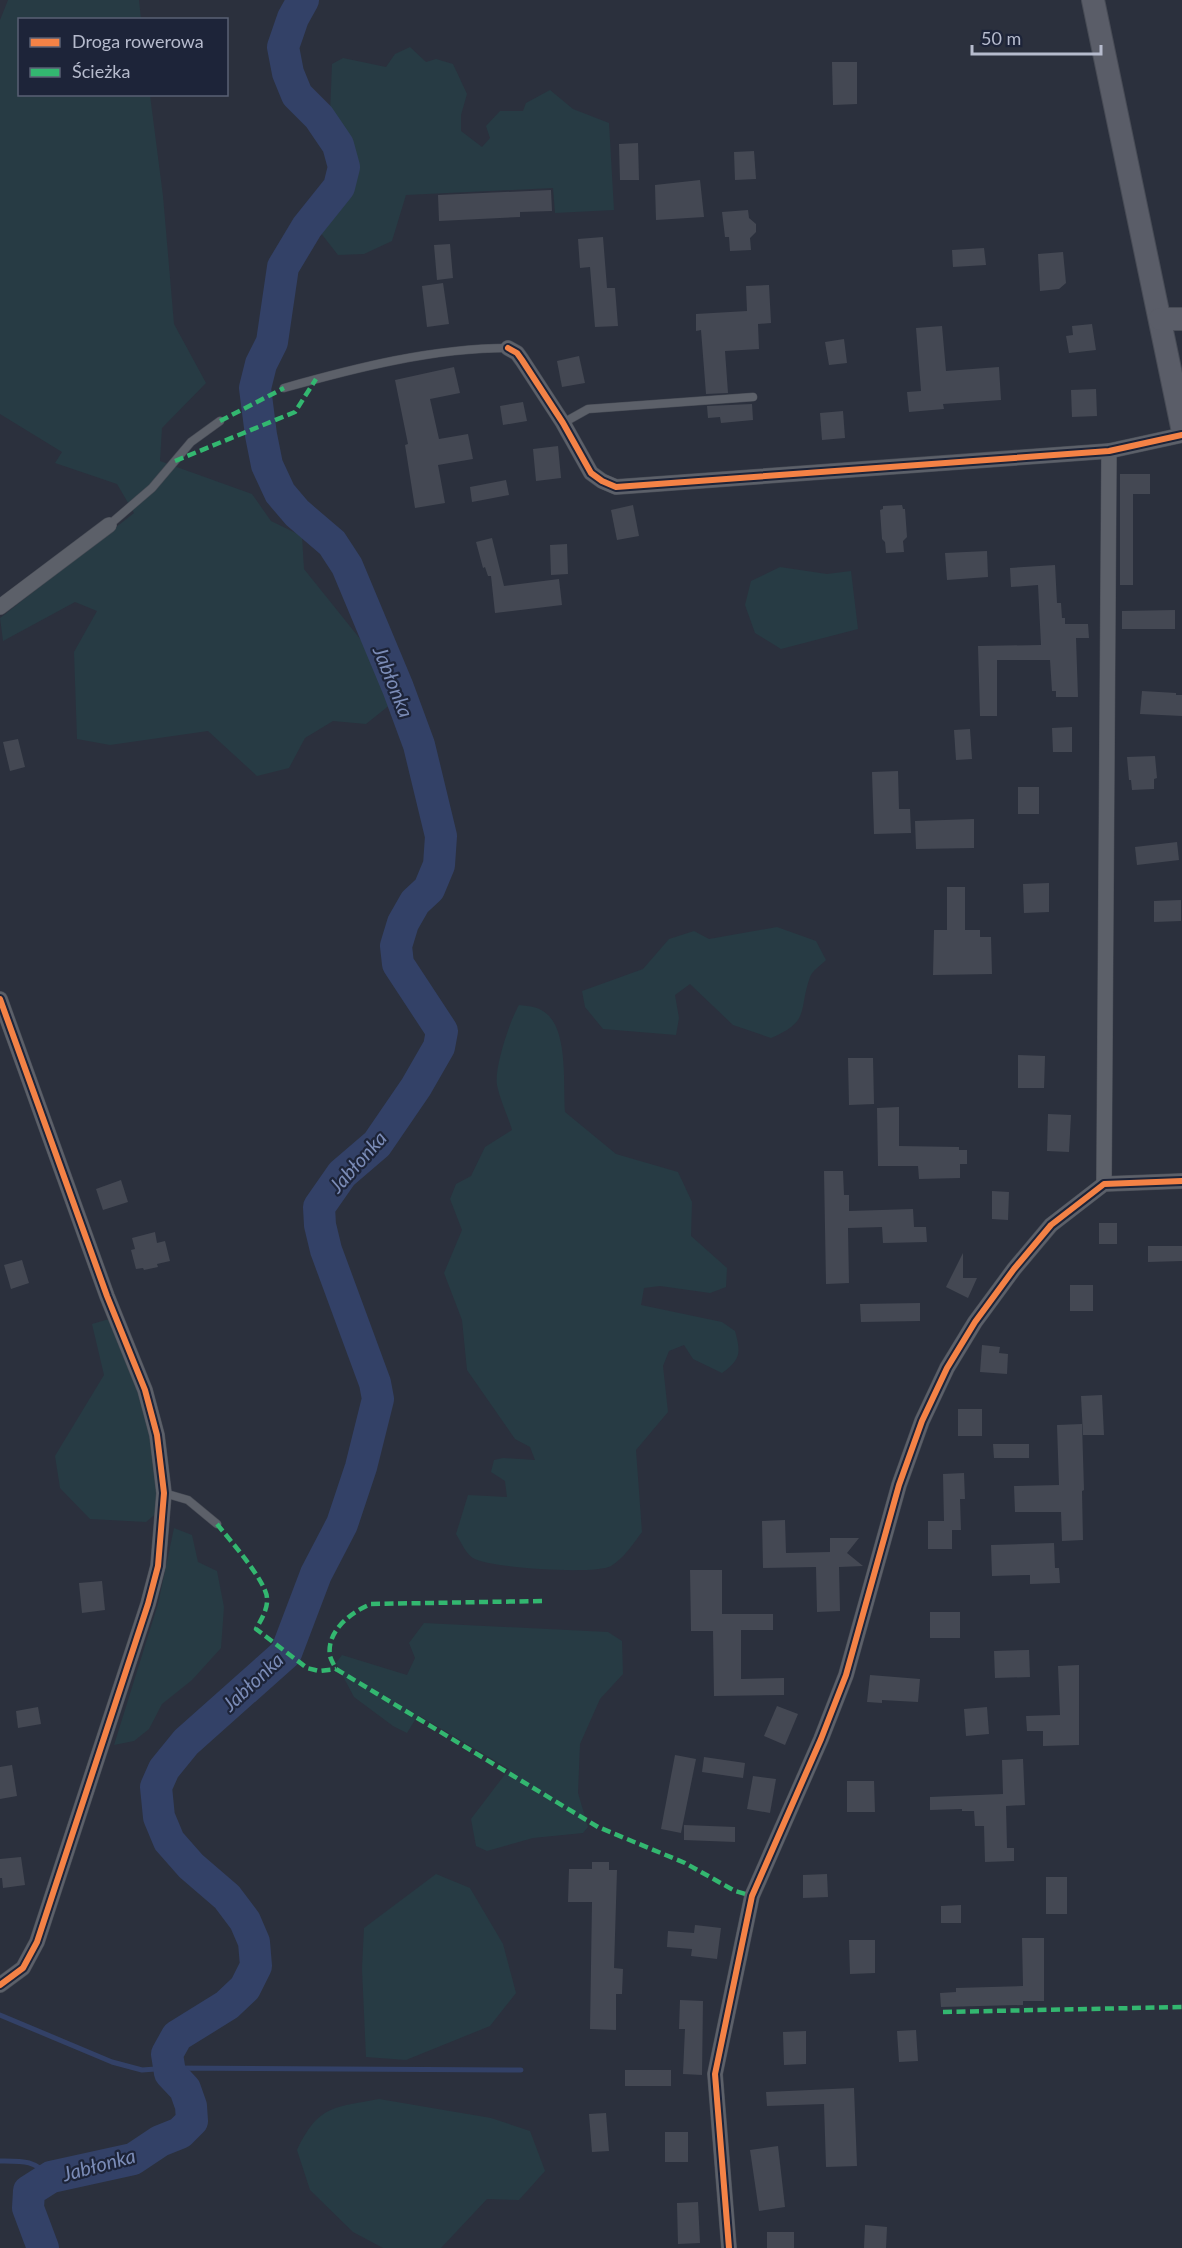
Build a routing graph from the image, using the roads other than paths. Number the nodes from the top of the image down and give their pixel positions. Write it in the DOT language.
graph roads {
  1 [pos="1093,0"];
  2 [pos="1171,319"];
  3 [pos="508,348"];
  4 [pos="284,388"];
  5 [pos="753,397"];
  6 [pos="220,421"];
  7 [pos="563,423"];
  8 [pos="1182,427"];
  9 [pos="1182,435"];
  10 [pos="1109,451"];
  11 [pos="109,525"];
  12 [pos="0,607"];
  13 [pos="0,999"];
  14 [pos="1182,1181"];
  15 [pos="1104,1184"];
  16 [pos="164,1493"];
  17 [pos="217,1524"];
  18 [pos="0,1985"];
  19 [pos="729,2248"];
  1 -- 2 [label="main road"];
  2 -- 8 [label="main road"];
  3 -- 4 [label="lane"];
  3 -- 7 [label="street"];
  5 -- 7 [label="lane"];
  6 -- 11 [label="lane"];
  7 -- 10 [label="street"];
  9 -- 10 [label="street"];
  10 -- 15 [label="street"];
  11 -- 12 [label="street"];
  13 -- 16 [label="street"];
  14 -- 15 [label="street"];
  15 -- 19 [label="street"];
  16 -- 17 [label="lane"];
  16 -- 18 [label="street"];
}
